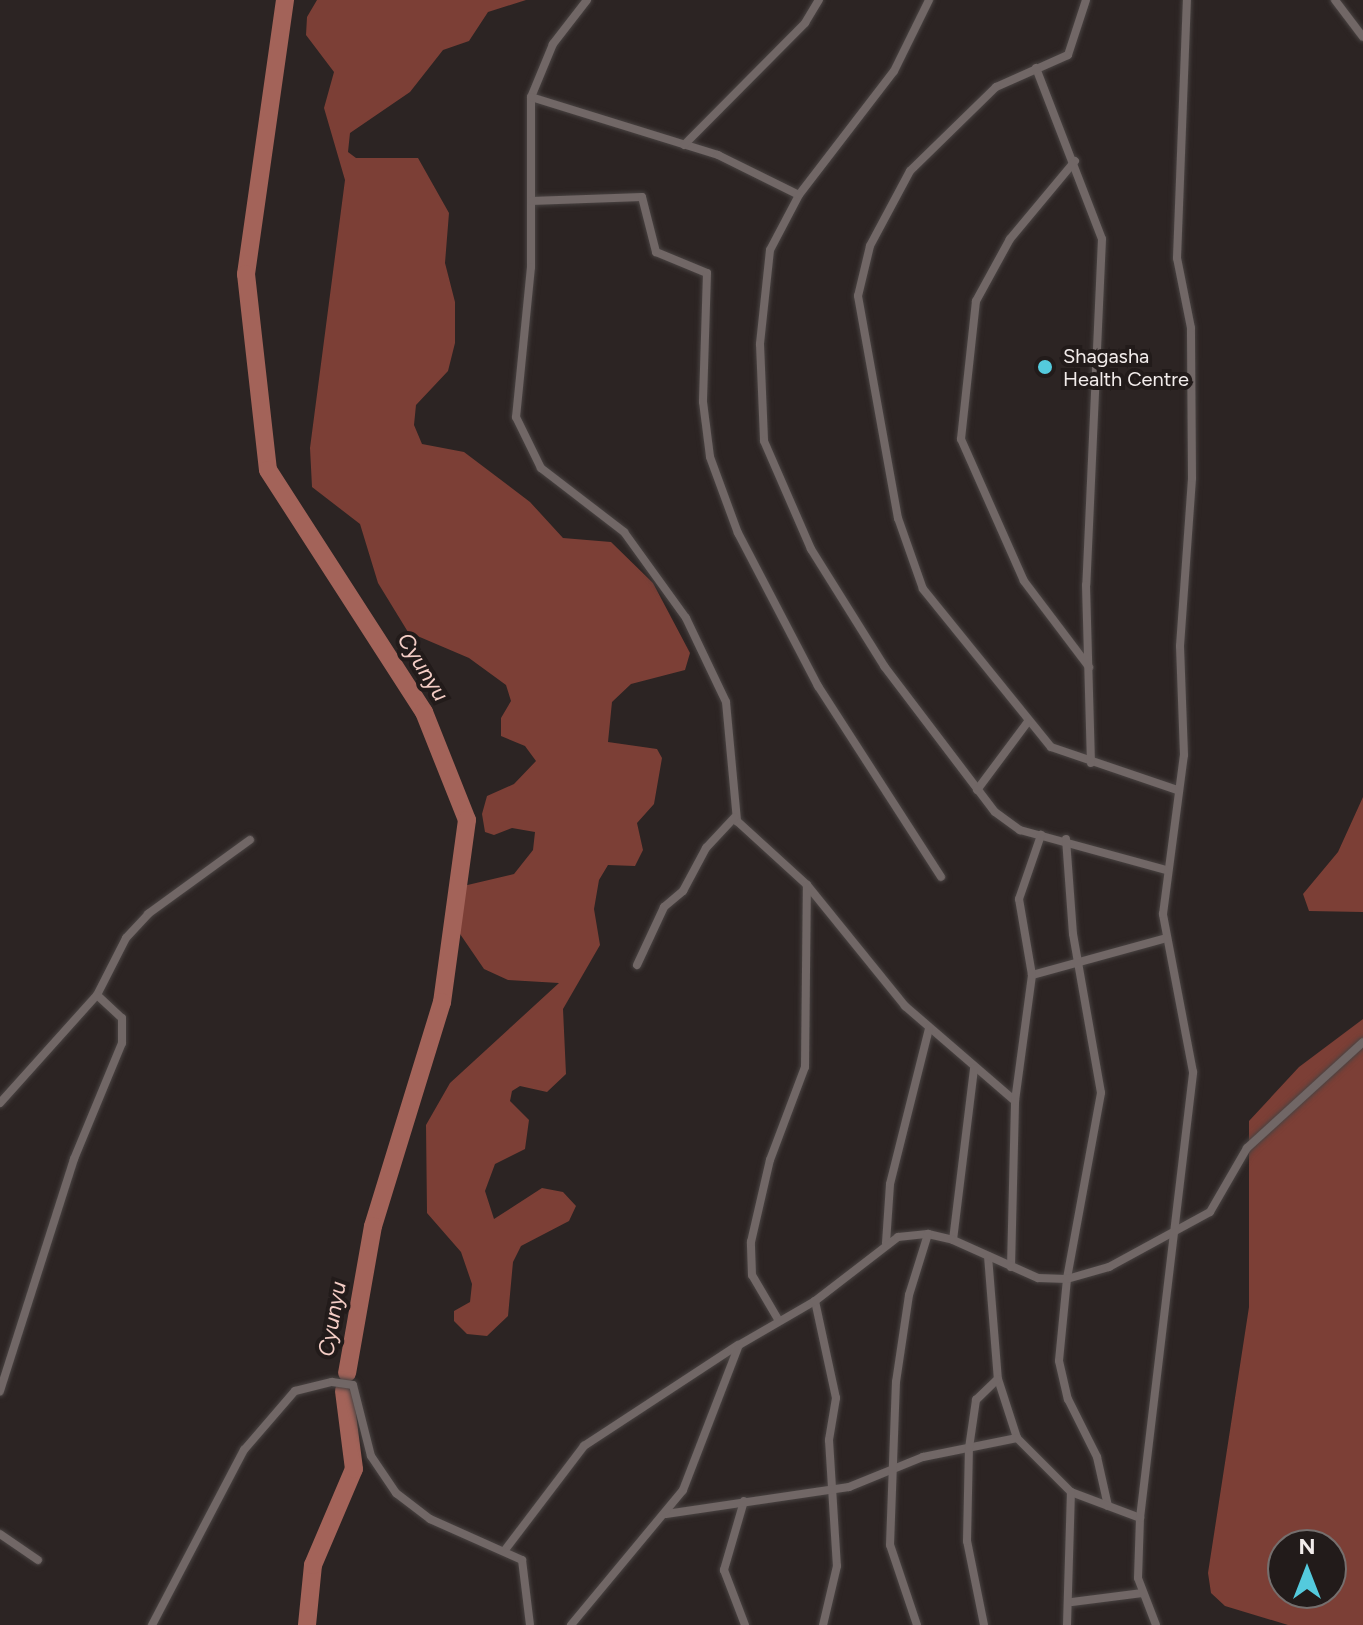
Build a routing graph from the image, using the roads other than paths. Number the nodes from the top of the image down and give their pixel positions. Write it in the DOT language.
graph roads {
  1 [pos="587,0"];
  2 [pos="819,0"];
  3 [pos="929,0"];
  4 [pos="1086,0"];
  5 [pos="1187,0"];
  6 [pos="1335,0"];
  7 [pos="1363,37"];
  8 [pos="1036,68"];
  9 [pos="531,97"];
  10 [pos="684,145"];
  11 [pos="1075,161"];
  12 [pos="799,195"];
  13 [pos="531,201"];
  14 [pos="1090,669"];
  15 [pos="1027,723"];
  16 [pos="1091,763"];
  17 [pos="977,790"];
  18 [pos="1177,790"];
  19 [pos="735,817"];
  20 [pos="1041,835"];
  21 [pos="1066,839"];
  22 [pos="250,840"];
  23 [pos="1166,870"];
  24 [pos="941,877"];
  25 [pos="807,885"];
  26 [pos="1166,938"];
  27 [pos="1081,960"];
  28 [pos="637,965"];
  29 [pos="1032,975"];
  30 [pos="97,995"];
  31 [pos="929,1029"];
  32 [pos="1363,1042"];
  33 [pos="974,1068"];
  34 [pos="1015,1101"];
  35 [pos="0,1103"];
  36 [pos="1172,1231"];
  37 [pos="928,1234"];
  38 [pos="953,1240"];
  39 [pos="886,1243"];
  40 [pos="988,1256"];
  41 [pos="1011,1267"];
  42 [pos="1067,1279"];
  43 [pos="815,1301"];
  44 [pos="779,1321"];
  45 [pos="739,1345"];
  46 [pos="998,1379"];
  47 [pos="0,1391"];
  48 [pos="1017,1438"];
  49 [pos="969,1448"];
  50 [pos="896,1465"];
  51 [pos="837,1490"];
  52 [pos="1071,1492"];
  53 [pos="744,1501"];
  54 [pos="1108,1506"];
  55 [pos="665,1515"];
  56 [pos="1140,1518"];
  57 [pos="0,1534"];
  58 [pos="505,1550"];
  59 [pos="38,1560"];
  60 [pos="1142,1593"];
  61 [pos="1072,1602"];
  62 [pos="152,1625"];
  63 [pos="530,1625"];
  64 [pos="571,1625"];
  65 [pos="745,1625"];
  66 [pos="823,1625"];
  67 [pos="917,1625"];
  68 [pos="984,1625"];
  69 [pos="1067,1625"];
  70 [pos="1156,1625"];
  1 -- 9 [label="street"];
  2 -- 10 [label="street"];
  3 -- 12 [label="street"];
  4 -- 8 [label="street"];
  5 -- 18 [label="street"];
  6 -- 7 [label="street"];
  8 -- 11 [label="street"];
  8 -- 15 [label="street"];
  9 -- 10 [label="street"];
  9 -- 13 [label="street"];
  10 -- 12 [label="street"];
  11 -- 14 [label="street"];
  11 -- 14 [label="street"];
  12 -- 17 [label="street"];
  13 -- 19 [label="street"];
  13 -- 24 [label="street"];
  14 -- 16 [label="street"];
  15 -- 16 [label="street"];
  15 -- 17 [label="street"];
  16 -- 18 [label="street"];
  17 -- 20 [label="street"];
  18 -- 23 [label="street"];
  19 -- 25 [label="street"];
  19 -- 28 [label="street"];
  20 -- 21 [label="street"];
  20 -- 29 [label="street"];
  21 -- 23 [label="street"];
  21 -- 27 [label="street"];
  22 -- 30 [label="street"];
  23 -- 26 [label="street"];
  25 -- 31 [label="street"];
  25 -- 44 [label="street"];
  26 -- 27 [label="street"];
  26 -- 36 [label="street"];
  27 -- 29 [label="street"];
  27 -- 42 [label="street"];
  29 -- 34 [label="street"];
  30 -- 35 [label="street"];
  30 -- 47 [label="street"];
  31 -- 33 [label="street"];
  31 -- 39 [label="street"];
  32 -- 36 [label="street"];
  33 -- 34 [label="street"];
  33 -- 38 [label="street"];
  34 -- 41 [label="street"];
  36 -- 42 [label="street"];
  36 -- 56 [label="street"];
  37 -- 38 [label="street"];
  37 -- 39 [label="street"];
  37 -- 50 [label="street"];
  38 -- 40 [label="street"];
  39 -- 43 [label="street"];
  40 -- 41 [label="street"];
  40 -- 46 [label="street"];
  41 -- 42 [label="street"];
  42 -- 54 [label="street"];
  43 -- 44 [label="street"];
  43 -- 51 [label="street"];
  44 -- 45 [label="street"];
  45 -- 55 [label="street"];
  45 -- 58 [label="street"];
  46 -- 48 [label="street"];
  46 -- 49 [label="street"];
  48 -- 49 [label="street"];
  48 -- 52 [label="street"];
  49 -- 50 [label="street"];
  49 -- 68 [label="street"];
  50 -- 51 [label="street"];
  50 -- 67 [label="street"];
  51 -- 53 [label="street"];
  51 -- 66 [label="street"];
  52 -- 54 [label="street"];
  52 -- 61 [label="street"];
  53 -- 55 [label="street"];
  53 -- 65 [label="street"];
  54 -- 56 [label="street"];
  55 -- 64 [label="street"];
  56 -- 60 [label="street"];
  57 -- 59 [label="street"];
  58 -- 62 [label="street"];
  58 -- 63 [label="street"];
  60 -- 61 [label="street"];
  60 -- 70 [label="street"];
  61 -- 69 [label="street"];
}
